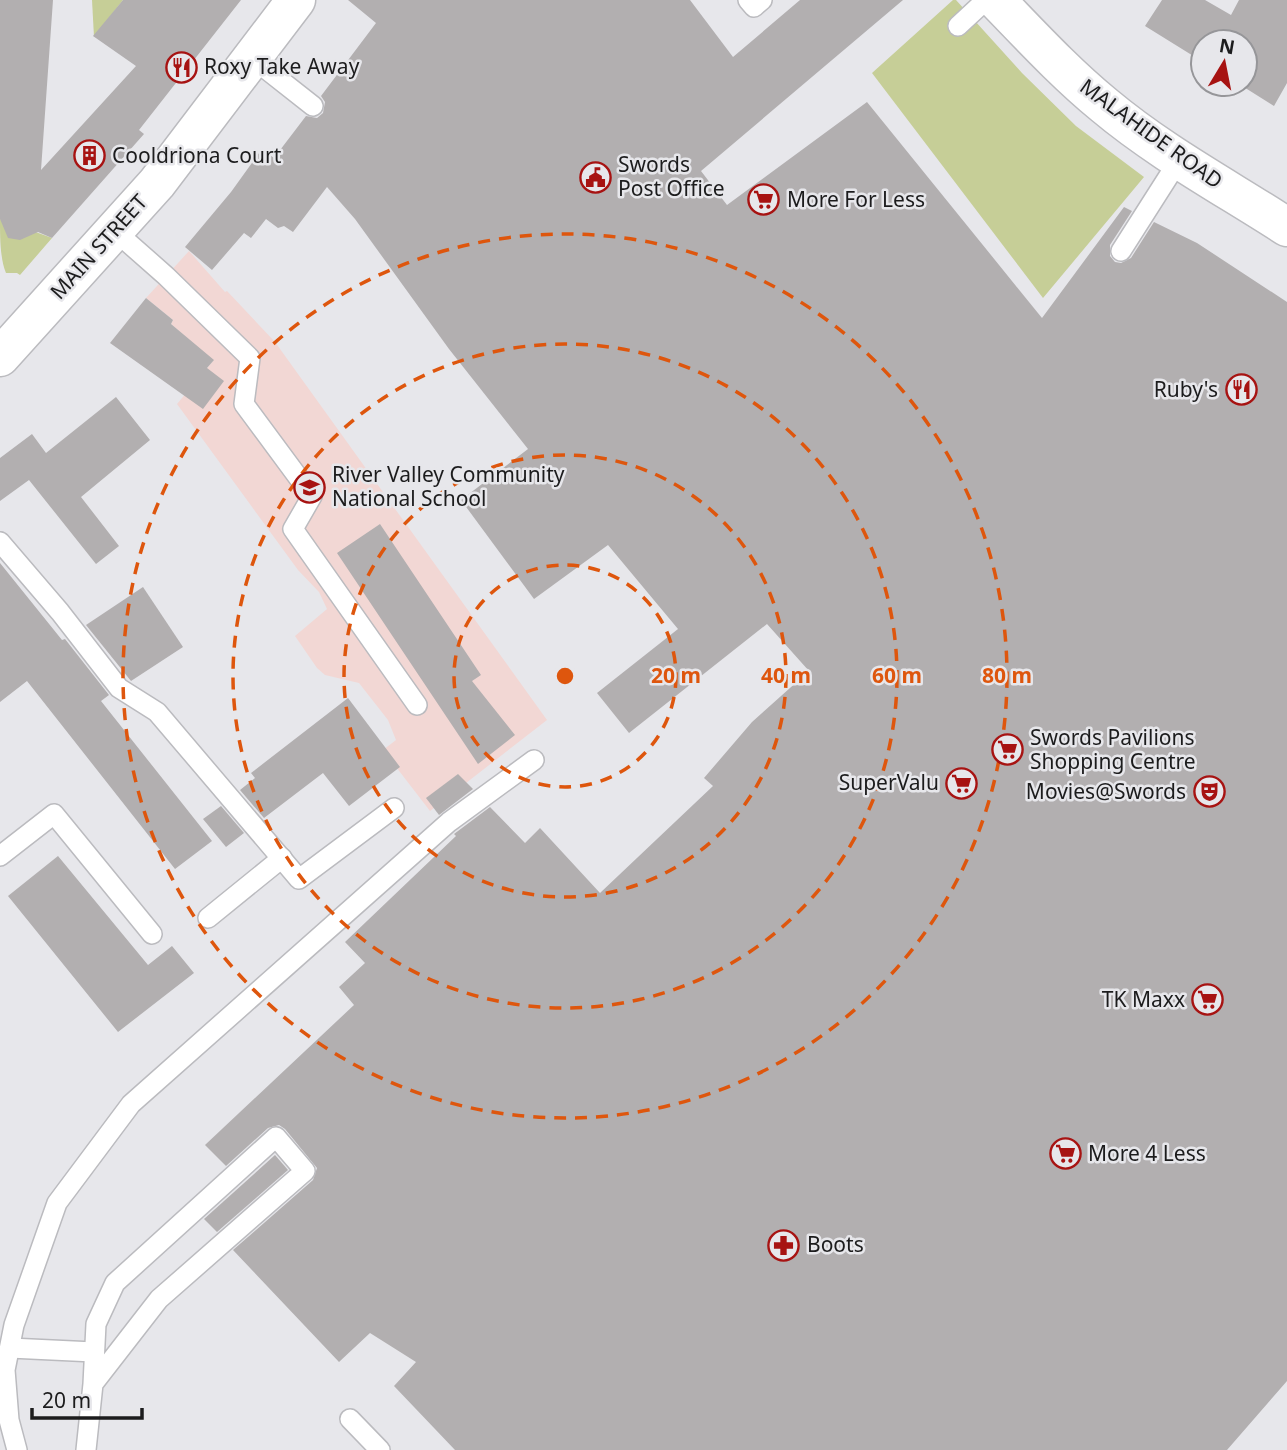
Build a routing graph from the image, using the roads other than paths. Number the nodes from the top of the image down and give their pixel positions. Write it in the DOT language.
graph roads {
  1 [pos="296,0"];
  2 [pos="748,0"];
  3 [pos="762,0"];
  4 [pos="986,0"];
  5 [pos="996,0"];
  6 [pos="958,26"];
  7 [pos="252,58"];
  8 [pos="313,106"];
  9 [pos="1179,160"];
  10 [pos="1287,227"];
  11 [pos="115,231"];
  12 [pos="1121,251"];
  13 [pos="0,356"];
  14 [pos="0,542"];
  15 [pos="417,705"];
  16 [pos="534,760"];
  17 [pos="394,808"];
  18 [pos="0,856"];
  19 [pos="282,858"];
  20 [pos="208,918"];
  21 [pos="152,934"];
  22 [pos="10,1348"];
  23 [pos="94,1352"];
  24 [pos="93,1384"];
  25 [pos="350,1419"];
  26 [pos="17,1450"];
  27 [pos="86,1450"];
  28 [pos="380,1450"];
  1 -- 7 [label="main road, MAIN STREET"];
  2 -- 3 [label="lane"];
  4 -- 6 [label="lane"];
  5 -- 9 [label="main road, MALAHIDE ROAD"];
  7 -- 8 [label="lane"];
  7 -- 11 [label="main road, MAIN STREET"];
  9 -- 10 [label="main road, MALAHIDE ROAD"];
  9 -- 12 [label="lane"];
  11 -- 13 [label="main road, MAIN STREET"];
  11 -- 15 [label="lane"];
  14 -- 19 [label="lane"];
  16 -- 22 [label="lane"];
  17 -- 19 [label="lane"];
  18 -- 21 [label="lane"];
  19 -- 20 [label="lane"];
  22 -- 23 [label="lane"];
  22 -- 26 [label="lane"];
  23 -- 24 [label="lane"];
  23 -- 24 [label="lane"];
  24 -- 27 [label="lane"];
  25 -- 28 [label="lane"];
}
